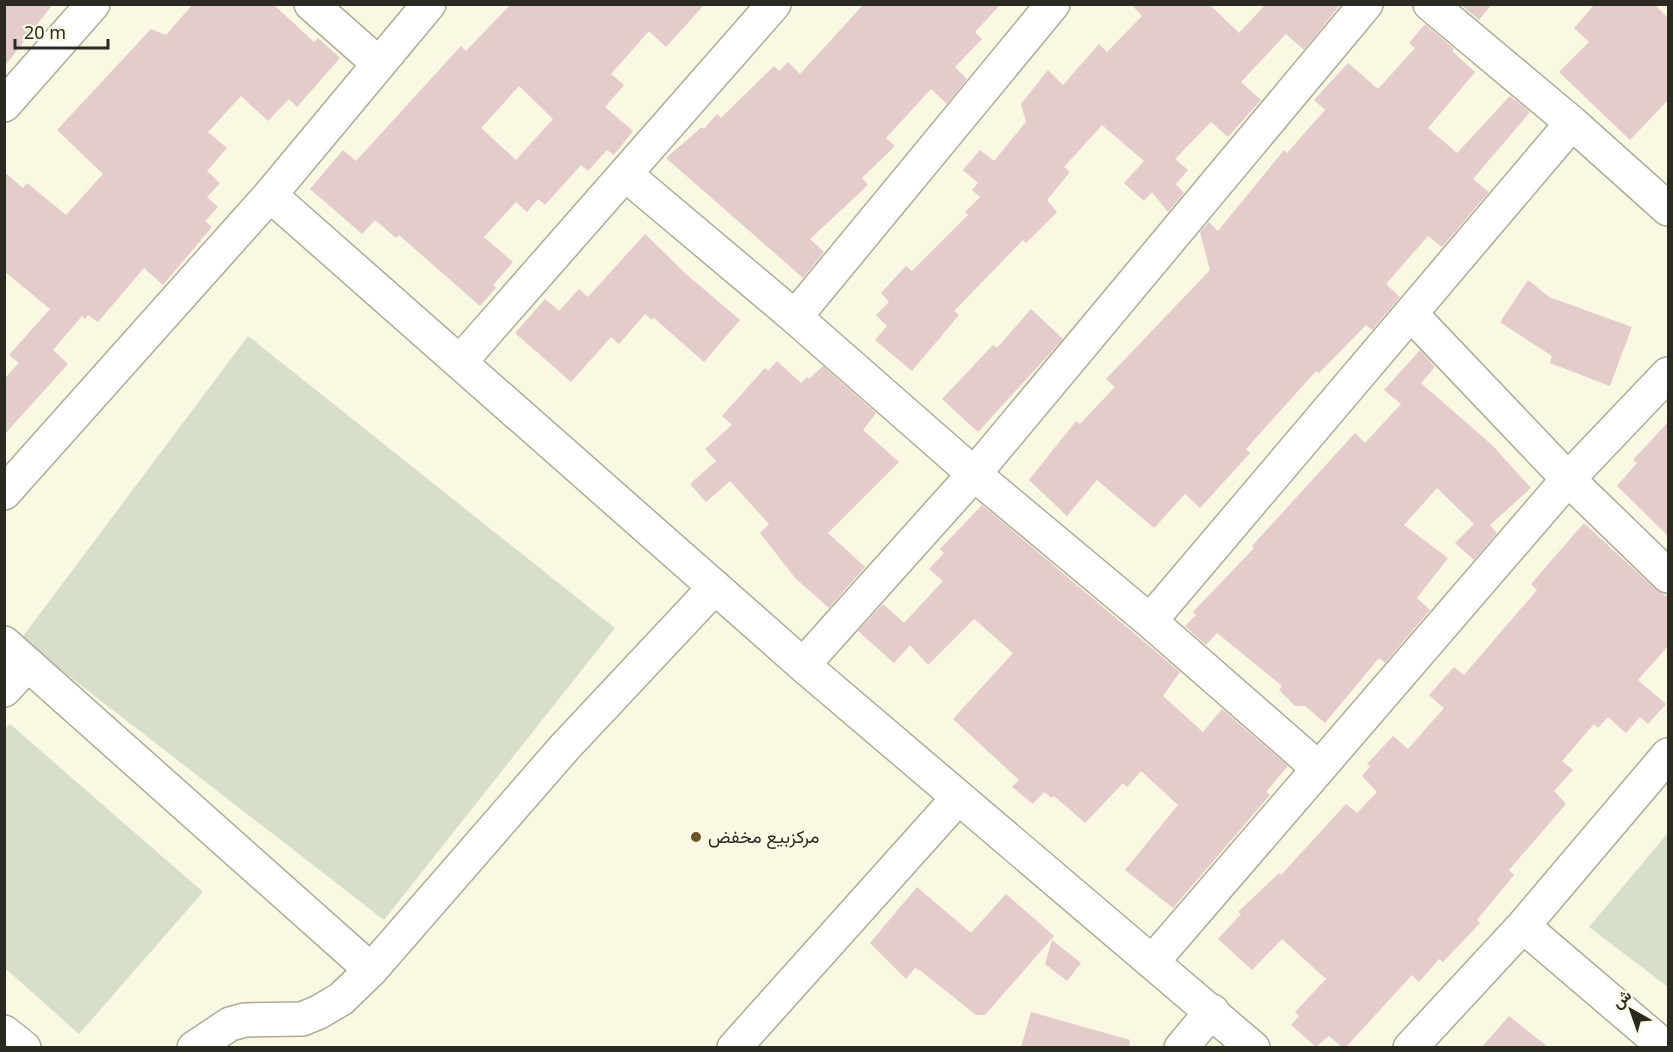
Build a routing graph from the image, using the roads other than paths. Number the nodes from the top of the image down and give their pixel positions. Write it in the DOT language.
graph roads {
  1 [pos="93,4"];
  2 [pos="311,4"];
  3 [pos="429,4"];
  4 [pos="774,4"];
  5 [pos="1053,4"];
  6 [pos="1366,4"];
  7 [pos="1430,4"];
  8 [pos="378,64"];
  9 [pos="4,105"];
  10 [pos="1572,123"];
  11 [pos="625,174"];
  12 [pos="270,195"];
  13 [pos="1668,209"];
  14 [pos="1412,315"];
  15 [pos="795,317"];
  16 [pos="460,362"];
  17 [pos="1668,374"];
  18 [pos="974,474"];
  19 [pos="1568,479"];
  20 [pos="4,493"];
  21 [pos="1668,576"];
  22 [pos="715,587"];
  23 [pos="1150,621"];
  24 [pos="16,653"];
  25 [pos="803,665"];
  26 [pos="4,690"];
  27 [pos="1668,755"];
  28 [pos="1317,767"];
  29 [pos="958,798"];
  30 [pos="1523,926"];
  31 [pos="1153,961"];
  32 [pos="371,970"];
  33 [pos="1212,1011"];
  34 [pos="4,1032"];
  35 [pos="24,1047"];
  36 [pos="194,1047"];
  37 [pos="734,1047"];
  38 [pos="1181,1047"];
  39 [pos="1253,1047"];
  40 [pos="1410,1047"];
  41 [pos="1666,1047"];
  1 -- 9 [label="street"];
  2 -- 8 [label="street"];
  3 -- 8 [label="street"];
  4 -- 11 [label="street"];
  5 -- 15 [label="street"];
  6 -- 18 [label="street"];
  7 -- 10 [label="street"];
  8 -- 12 [label="street"];
  10 -- 13 [label="street"];
  10 -- 14 [label="street"];
  11 -- 15 [label="street"];
  11 -- 16 [label="street"];
  12 -- 16 [label="street"];
  12 -- 20 [label="street"];
  14 -- 19 [label="street"];
  14 -- 23 [label="street"];
  15 -- 18 [label="street"];
  16 -- 22 [label="street"];
  17 -- 19 [label="street"];
  18 -- 23 [label="street"];
  18 -- 25 [label="street"];
  19 -- 21 [label="street"];
  19 -- 28 [label="street"];
  22 -- 25 [label="street"];
  22 -- 32 [label="street"];
  23 -- 28 [label="street"];
  24 -- 26 [label="street"];
  24 -- 32 [label="street"];
  25 -- 29 [label="street"];
  27 -- 30 [label="street"];
  28 -- 31 [label="street"];
  29 -- 31 [label="street"];
  29 -- 37 [label="street"];
  30 -- 40 [label="street"];
  30 -- 41 [label="street"];
  31 -- 33 [label="street"];
  32 -- 36 [label="street"];
  33 -- 38 [label="street"];
  33 -- 39 [label="street"];
  34 -- 35 [label="street"];
}
